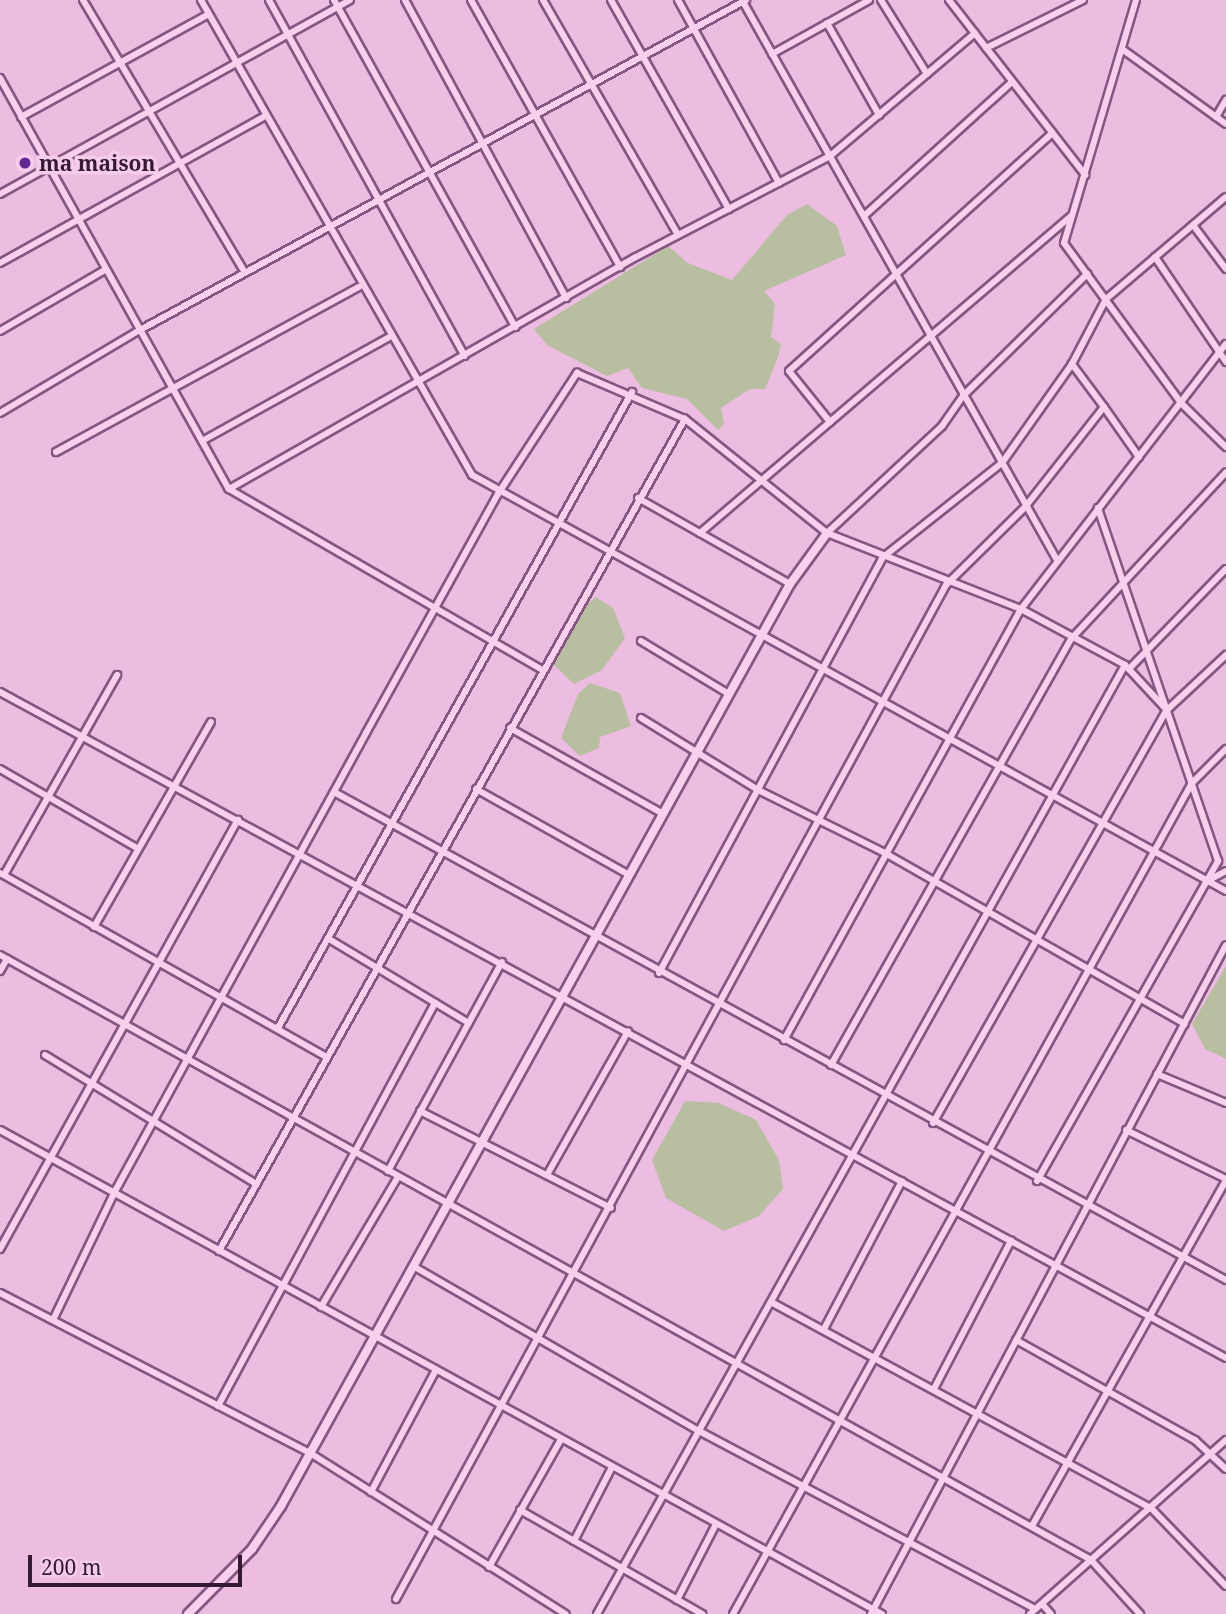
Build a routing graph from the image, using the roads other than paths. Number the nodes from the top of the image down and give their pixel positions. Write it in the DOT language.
graph roads {
  1 [pos="83,0"];
  2 [pos="201,0"];
  3 [pos="269,0"];
  4 [pos="350,0"];
  5 [pos="405,0"];
  6 [pos="471,0"];
  7 [pos="543,0"];
  8 [pos="611,0"];
  9 [pos="678,0"];
  10 [pos="744,0"];
  11 [pos="869,0"];
  12 [pos="881,0"];
  13 [pos="949,0"];
  14 [pos="1083,0"];
  15 [pos="1136,0"];
  16 [pos="336,3"];
  17 [pos="209,14"];
  18 [pos="827,23"];
  19 [pos="694,28"];
  20 [pos="975,33"];
  21 [pos="288,34"];
  22 [pos="986,48"];
  23 [pos="1122,49"];
  24 [pos="772,54"];
  25 [pos="643,56"];
  26 [pos="120,63"];
  27 [pos="236,63"];
  28 [pos="927,74"];
  29 [pos="0,78"];
  30 [pos="1012,82"];
  31 [pos="591,84"];
  32 [pos="1226,100"];
  33 [pos="149,111"];
  34 [pos="535,115"];
  35 [pos="879,115"];
  36 [pos="265,116"];
  37 [pos="21,117"];
  38 [pos="1216,117"];
  39 [pos="1226,124"];
  40 [pos="1052,133"];
  41 [pos="483,143"];
  42 [pos="830,156"];
  43 [pos="180,163"];
  44 [pos="49,167"];
  45 [pos="429,172"];
  46 [pos="1084,175"];
  47 [pos="779,183"];
  48 [pos="0,194"];
  49 [pos="1226,197"];
  50 [pos="379,200"];
  51 [pos="729,209"];
  52 [pos="1072,215"];
  53 [pos="864,216"];
  54 [pos="76,220"];
  55 [pos="1193,225"];
  56 [pos="327,228"];
  57 [pos="677,235"];
  58 [pos="1154,257"];
  59 [pos="0,263"];
  60 [pos="620,267"];
  61 [pos="1226,269"];
  62 [pos="105,270"];
  63 [pos="245,273"];
  64 [pos="1087,274"];
  65 [pos="897,275"];
  66 [pos="359,287"];
  67 [pos="566,298"];
  68 [pos="1106,299"];
  69 [pos="515,327"];
  70 [pos="140,330"];
  71 [pos="0,331"];
  72 [pos="929,333"];
  73 [pos="388,338"];
  74 [pos="1226,344"];
  75 [pos="1218,355"];
  76 [pos="465,356"];
  77 [pos="1226,362"];
  78 [pos="1072,364"];
  79 [pos="415,385"];
  80 [pos="172,387"];
  81 [pos="632,392"];
  82 [pos="964,395"];
  83 [pos="1181,403"];
  84 [pos="1104,407"];
  85 [pos="0,413"];
  86 [pos="685,418"];
  87 [pos="830,422"];
  88 [pos="202,441"];
  89 [pos="1226,447"];
  90 [pos="56,452"];
  91 [pos="1139,457"];
  92 [pos="1002,463"];
  93 [pos="1226,472"];
  94 [pos="764,479"];
  95 [pos="229,489"];
  96 [pos="498,494"];
  97 [pos="638,498"];
  98 [pos="1026,506"];
  99 [pos="1098,508"];
  100 [pos="554,523"];
  101 [pos="700,533"];
  102 [pos="827,533"];
  103 [pos="608,553"];
  104 [pos="882,558"];
  105 [pos="1057,559"];
  106 [pos="1226,569"];
  107 [pos="1123,578"];
  108 [pos="790,584"];
  109 [pos="946,585"];
  110 [pos="437,606"];
  111 [pos="1021,609"];
  112 [pos="762,637"];
  113 [pos="490,638"];
  114 [pos="1072,638"];
  115 [pos="641,641"];
  116 [pos="1147,650"];
  117 [pos="1226,655"];
  118 [pos="1127,667"];
  119 [pos="543,670"];
  120 [pos="823,671"];
  121 [pos="117,675"];
  122 [pos="2,693"];
  123 [pos="729,694"];
  124 [pos="0,701"];
  125 [pos="883,703"];
  126 [pos="1167,710"];
  127 [pos="641,718"];
  128 [pos="211,722"];
  129 [pos="510,728"];
  130 [pos="82,736"];
  131 [pos="950,738"];
  132 [pos="1226,748"];
  133 [pos="696,754"];
  134 [pos="999,766"];
  135 [pos="0,769"];
  136 [pos="1192,783"];
  137 [pos="173,785"];
  138 [pos="476,789"];
  139 [pos="758,790"];
  140 [pos="334,792"];
  141 [pos="1052,796"];
  142 [pos="48,797"];
  143 [pos="663,814"];
  144 [pos="238,820"];
  145 [pos="1100,821"];
  146 [pos="821,822"];
  147 [pos="392,824"];
  148 [pos="137,848"];
  149 [pos="441,852"];
  150 [pos="1154,852"];
  151 [pos="301,854"];
  152 [pos="887,854"];
  153 [pos="1226,871"];
  154 [pos="2,874"];
  155 [pos="629,875"];
  156 [pos="1208,881"];
  157 [pos="934,884"];
  158 [pos="359,886"];
  159 [pos="1226,891"];
  160 [pos="408,912"];
  161 [pos="986,915"];
  162 [pos="93,927"];
  163 [pos="596,935"];
  164 [pos="329,939"];
  165 [pos="1034,942"];
  166 [pos="1226,945"];
  167 [pos="4,957"];
  168 [pos="502,962"];
  169 [pos="158,965"];
  170 [pos="377,968"];
  171 [pos="1086,970"];
  172 [pos="0,971"];
  173 [pos="659,973"];
  174 [pos="563,995"];
  175 [pos="1138,999"];
  176 [pos="220,1001"];
  177 [pos="435,1003"];
  178 [pos="720,1006"];
  179 [pos="468,1023"];
  180 [pos="125,1024"];
  181 [pos="1185,1024"];
  182 [pos="278,1028"];
  183 [pos="628,1031"];
  184 [pos="784,1040"];
  185 [pos="45,1055"];
  186 [pos="327,1056"];
  187 [pos="188,1060"];
  188 [pos="688,1064"];
  189 [pos="831,1065"];
  190 [pos="1157,1073"];
  191 [pos="92,1084"];
  192 [pos="885,1097"];
  193 [pos="1226,1102"];
  194 [pos="420,1111"];
  195 [pos="293,1118"];
  196 [pos="154,1121"];
  197 [pos="933,1123"];
  198 [pos="0,1130"];
  199 [pos="1126,1130"];
  200 [pos="482,1142"];
  201 [pos="987,1151"];
  202 [pos="355,1153"];
  203 [pos="853,1154"];
  204 [pos="50,1158"];
  205 [pos="388,1171"];
  206 [pos="547,1175"];
  207 [pos="398,1177"];
  208 [pos="1226,1180"];
  209 [pos="902,1181"];
  210 [pos="1037,1181"];
  211 [pos="256,1184"];
  212 [pos="114,1193"];
  213 [pos="447,1204"];
  214 [pos="1084,1206"];
  215 [pos="611,1208"];
  216 [pos="955,1210"];
  217 [pos="1011,1241"];
  218 [pos="0,1249"];
  219 [pos="219,1251"];
  220 [pos="1180,1256"];
  221 [pos="1055,1265"];
  222 [pos="414,1266"];
  223 [pos="575,1275"];
  224 [pos="1226,1280"];
  225 [pos="282,1286"];
  226 [pos="0,1293"];
  227 [pos="771,1302"];
  228 [pos="321,1307"];
  229 [pos="1148,1316"];
  230 [pos="53,1320"];
  231 [pos="824,1329"];
  232 [pos="375,1336"];
  233 [pos="541,1338"];
  234 [pos="1016,1340"];
  235 [pos="877,1355"];
  236 [pos="1226,1358"];
  237 [pos="737,1363"];
  238 [pos="436,1370"];
  239 [pos="935,1387"];
  240 [pos="1107,1391"];
  241 [pos="218,1406"];
  242 [pos="503,1407"];
  243 [pos="978,1411"];
  244 [pos="841,1421"];
  245 [pos="699,1430"];
  246 [pos="561,1438"];
  247 [pos="1226,1440"];
  248 [pos="310,1453"];
  249 [pos="1212,1453"];
  250 [pos="1069,1462"];
  251 [pos="612,1467"];
  252 [pos="1226,1469"];
  253 [pos="944,1476"];
  254 [pos="807,1483"];
  255 [pos="372,1492"];
  256 [pos="664,1495"];
  257 [pos="1151,1508"];
  258 [pos="520,1510"];
  259 [pos="716,1524"];
  260 [pos="1032,1526"];
  261 [pos="435,1532"];
  262 [pos="574,1541"];
  263 [pos="908,1544"];
  264 [pos="768,1552"];
  265 [pos="1090,1560"];
  266 [pos="489,1567"];
  267 [pos="623,1569"];
  268 [pos="1226,1586"];
  269 [pos="396,1599"];
  270 [pos="677,1600"];
  271 [pos="1042,1604"];
  272 [pos="1033,1611"];
  273 [pos="872,1612"];
  274 [pos="188,1614"];
  275 [pos="566,1614"];
  276 [pos="597,1614"];
  277 [pos="702,1614"];
  278 [pos="733,1614"];
  279 [pos="882,1614"];
  280 [pos="1051,1614"];
  281 [pos="1140,1614"];
  1 -- 26 [label="street"];
  2 -- 17 [label="street"];
  3 -- 21 [label="street"];
  4 -- 16 [label="street"];
  5 -- 41 [label="street"];
  6 -- 34 [label="street"];
  7 -- 31 [label="street"];
  8 -- 25 [label="street"];
  9 -- 19 [label="street"];
  10 -- 19 [label="street"];
  10 -- 24 [label="street"];
  11 -- 18 [label="street"];
  12 -- 28 [label="street"];
  13 -- 20 [label="street"];
  14 -- 22 [label="street"];
  15 -- 23 [label="street"];
  16 -- 21 [label="street"];
  16 -- 45 [label="street"];
  17 -- 26 [label="street"];
  17 -- 27 [label="street"];
  18 -- 24 [label="street"];
  18 -- 35 [label="street"];
  19 -- 25 [label="street"];
  19 -- 47 [label="street"];
  20 -- 22 [label="street"];
  20 -- 28 [label="street"];
  21 -- 27 [label="street"];
  21 -- 50 [label="street"];
  22 -- 30 [label="street"];
  23 -- 38 [label="street"];
  23 -- 46 [label="street"];
  24 -- 42 [label="street"];
  25 -- 31 [label="street"];
  25 -- 51 [label="street"];
  26 -- 33 [label="street"];
  26 -- 37 [label="street"];
  27 -- 33 [label="street"];
  27 -- 36 [label="street"];
  28 -- 35 [label="street"];
  29 -- 37 [label="street"];
  30 -- 40 [label="street"];
  30 -- 53 [label="street"];
  31 -- 34 [label="street"];
  31 -- 57 [label="street"];
  32 -- 38 [label="street"];
  33 -- 43 [label="street"];
  33 -- 44 [label="street"];
  34 -- 41 [label="street"];
  34 -- 60 [label="street"];
  35 -- 42 [label="street"];
  36 -- 43 [label="street"];
  36 -- 56 [label="street"];
  37 -- 44 [label="street"];
  38 -- 39 [label="street"];
  40 -- 46 [label="street"];
  40 -- 65 [label="street"];
  41 -- 45 [label="street"];
  41 -- 67 [label="street"];
  42 -- 47 [label="street"];
  42 -- 53 [label="street"];
  43 -- 54 [label="street"];
  43 -- 63 [label="street"];
  44 -- 48 [label="street"];
  44 -- 54 [label="street"];
  45 -- 50 [label="street"];
  45 -- 69 [label="street"];
  46 -- 52 [label="street"];
  47 -- 51 [label="street"];
  49 -- 55 [label="street"];
  50 -- 56 [label="street"];
  50 -- 76 [label="street"];
  51 -- 57 [label="street"];
  52 -- 64 [label="street"];
  52 -- 72 [label="street"];
  53 -- 65 [label="street"];
  54 -- 59 [label="street"];
  54 -- 62 [label="street"];
  55 -- 58 [label="street"];
  55 -- 61 [label="street"];
  56 -- 63 [label="street"];
  56 -- 66 [label="street"];
  57 -- 60 [label="street"];
  58 -- 68 [label="street"];
  58 -- 75 [label="street"];
  60 -- 67 [label="street"];
  62 -- 70 [label="street"];
  62 -- 71 [label="street"];
  63 -- 70 [label="street"];
  64 -- 68 [label="street"];
  64 -- 82 [label="street"];
  65 -- 72 [label="street"];
  65 -- 87 [label="street"];
  66 -- 73 [label="street"];
  66 -- 80 [label="street"];
  67 -- 69 [label="street"];
  68 -- 78 [label="street"];
  68 -- 83 [label="street"];
  69 -- 76 [label="street"];
  70 -- 80 [label="street"];
  70 -- 85 [label="street"];
  72 -- 82 [label="street"];
  72 -- 87 [label="street"];
  73 -- 79 [label="street"];
  73 -- 88 [label="street"];
  74 -- 75 [label="street"];
  75 -- 77 [label="street"];
  75 -- 83 [label="street"];
  76 -- 79 [label="street"];
  78 -- 84 [label="street"];
  78 -- 92 [label="street"];
  79 -- 95 [label="street"];
  79 -- 96 [label="street"];
  80 -- 88 [label="street"];
  80 -- 90 [label="street"];
  81 -- 86 [label="street"];
  81 -- 96 [label="street"];
  81 -- 100 [label="street"];
  82 -- 92 [label="street"];
  82 -- 102 [label="street"];
  83 -- 89 [label="street"];
  83 -- 91 [label="street"];
  84 -- 91 [label="street"];
  84 -- 98 [label="street"];
  86 -- 94 [label="street"];
  86 -- 97 [label="street"];
  87 -- 94 [label="street"];
  88 -- 95 [label="street"];
  91 -- 99 [label="street"];
  92 -- 98 [label="street"];
  92 -- 104 [label="street"];
  93 -- 107 [label="street"];
  94 -- 101 [label="street"];
  94 -- 102 [label="street"];
  95 -- 110 [label="street"];
  96 -- 100 [label="street"];
  96 -- 110 [label="street"];
  97 -- 101 [label="street"];
  97 -- 103 [label="street"];
  98 -- 105 [label="street"];
  98 -- 109 [label="street"];
  99 -- 105 [label="street"];
  99 -- 107 [label="street"];
  100 -- 103 [label="street"];
  100 -- 113 [label="street"];
  101 -- 108 [label="street"];
  102 -- 104 [label="street"];
  102 -- 108 [label="street"];
  103 -- 112 [label="street"];
  103 -- 119 [label="street"];
  104 -- 109 [label="street"];
  104 -- 120 [label="street"];
  105 -- 111 [label="street"];
  106 -- 116 [label="street"];
  107 -- 114 [label="street"];
  107 -- 116 [label="street"];
  108 -- 112 [label="street"];
  109 -- 111 [label="street"];
  109 -- 125 [label="street"];
  110 -- 113 [label="street"];
  110 -- 140 [label="street"];
  111 -- 114 [label="street"];
  111 -- 131 [label="street"];
  112 -- 120 [label="street"];
  112 -- 123 [label="street"];
  113 -- 119 [label="street"];
  113 -- 147 [label="street"];
  114 -- 118 [label="street"];
  114 -- 134 [label="street"];
  115 -- 123 [label="street"];
  116 -- 118 [label="street"];
  116 -- 126 [label="street"];
  117 -- 126 [label="street"];
  118 -- 126 [label="street"];
  118 -- 141 [label="street"];
  119 -- 129 [label="street"];
  120 -- 125 [label="street"];
  120 -- 139 [label="street"];
  121 -- 130 [label="street"];
  122 -- 124 [label="street"];
  122 -- 130 [label="street"];
  123 -- 133 [label="street"];
  125 -- 131 [label="street"];
  125 -- 146 [label="street"];
  126 -- 136 [label="street"];
  126 -- 145 [label="street"];
  127 -- 133 [label="street"];
  128 -- 137 [label="street"];
  129 -- 138 [label="street"];
  129 -- 143 [label="street"];
  130 -- 137 [label="street"];
  130 -- 142 [label="street"];
  131 -- 134 [label="street"];
  131 -- 152 [label="street"];
  132 -- 136 [label="street"];
  133 -- 139 [label="street"];
  133 -- 143 [label="street"];
  134 -- 141 [label="street"];
  134 -- 157 [label="street"];
  135 -- 142 [label="street"];
  136 -- 150 [label="street"];
  136 -- 156 [label="street"];
  137 -- 144 [label="street"];
  137 -- 148 [label="street"];
  138 -- 149 [label="street"];
  138 -- 155 [label="street"];
  139 -- 146 [label="street"];
  139 -- 173 [label="street"];
  140 -- 147 [label="street"];
  140 -- 151 [label="street"];
  141 -- 145 [label="street"];
  141 -- 161 [label="street"];
  142 -- 148 [label="street"];
  142 -- 154 [label="street"];
  143 -- 155 [label="street"];
  144 -- 151 [label="street"];
  144 -- 169 [label="street"];
  145 -- 150 [label="street"];
  145 -- 165 [label="street"];
  146 -- 152 [label="street"];
  146 -- 178 [label="street"];
  147 -- 149 [label="street"];
  147 -- 158 [label="street"];
  148 -- 162 [label="street"];
  149 -- 160 [label="street"];
  149 -- 163 [label="street"];
  150 -- 156 [label="street"];
  150 -- 171 [label="street"];
  151 -- 158 [label="street"];
  151 -- 176 [label="street"];
  152 -- 157 [label="street"];
  152 -- 184 [label="street"];
  153 -- 156 [label="street"];
  154 -- 162 [label="street"];
  155 -- 163 [label="street"];
  156 -- 159 [label="street"];
  156 -- 175 [label="street"];
  157 -- 161 [label="street"];
  157 -- 189 [label="street"];
  158 -- 160 [label="street"];
  158 -- 164 [label="street"];
  160 -- 168 [label="street"];
  160 -- 170 [label="street"];
  161 -- 165 [label="street"];
  161 -- 192 [label="street"];
  162 -- 169 [label="street"];
  163 -- 173 [label="street"];
  163 -- 174 [label="street"];
  164 -- 170 [label="street"];
  164 -- 182 [label="street"];
  165 -- 171 [label="street"];
  165 -- 197 [label="street"];
  166 -- 181 [label="street"];
  167 -- 172 [label="street"];
  167 -- 180 [label="street"];
  168 -- 174 [label="street"];
  168 -- 179 [label="street"];
  169 -- 176 [label="street"];
  169 -- 180 [label="street"];
  170 -- 177 [label="street"];
  170 -- 186 [label="street"];
  171 -- 175 [label="street"];
  171 -- 201 [label="street"];
  173 -- 178 [label="street"];
  174 -- 183 [label="street"];
  174 -- 200 [label="street"];
  175 -- 181 [label="street"];
  175 -- 210 [label="street"];
  176 -- 182 [label="street"];
  176 -- 187 [label="street"];
  177 -- 179 [label="street"];
  177 -- 202 [label="street"];
  178 -- 184 [label="street"];
  178 -- 188 [label="street"];
  179 -- 194 [label="street"];
  180 -- 187 [label="street"];
  180 -- 191 [label="street"];
  181 -- 190 [label="street"];
  182 -- 186 [label="street"];
  183 -- 188 [label="street"];
  183 -- 206 [label="street"];
  184 -- 189 [label="street"];
  185 -- 191 [label="street"];
  186 -- 195 [label="street"];
  187 -- 195 [label="street"];
  187 -- 196 [label="street"];
  188 -- 203 [label="street"];
  188 -- 215 [label="street"];
  189 -- 192 [label="street"];
  190 -- 193 [label="street"];
  190 -- 199 [label="street"];
  191 -- 196 [label="street"];
  191 -- 204 [label="street"];
  192 -- 197 [label="street"];
  192 -- 203 [label="street"];
  194 -- 200 [label="street"];
  194 -- 205 [label="street"];
  195 -- 202 [label="street"];
  195 -- 211 [label="street"];
  196 -- 211 [label="street"];
  196 -- 212 [label="street"];
  197 -- 201 [label="street"];
  198 -- 204 [label="street"];
  199 -- 208 [label="street"];
  199 -- 214 [label="street"];
  200 -- 206 [label="street"];
  200 -- 213 [label="street"];
  201 -- 210 [label="street"];
  201 -- 216 [label="street"];
  202 -- 205 [label="street"];
  202 -- 225 [label="street"];
  203 -- 209 [label="street"];
  203 -- 227 [label="street"];
  204 -- 212 [label="street"];
  204 -- 218 [label="street"];
  205 -- 207 [label="street"];
  206 -- 215 [label="street"];
  207 -- 213 [label="street"];
  207 -- 228 [label="street"];
  208 -- 220 [label="street"];
  209 -- 216 [label="street"];
  209 -- 231 [label="street"];
  210 -- 214 [label="street"];
  211 -- 219 [label="street"];
  212 -- 219 [label="street"];
  212 -- 230 [label="street"];
  213 -- 222 [label="street"];
  213 -- 223 [label="street"];
  214 -- 220 [label="street"];
  214 -- 221 [label="street"];
  215 -- 223 [label="street"];
  216 -- 217 [label="street"];
  216 -- 235 [label="street"];
  217 -- 221 [label="street"];
  217 -- 239 [label="street"];
  219 -- 225 [label="street"];
  220 -- 224 [label="street"];
  220 -- 229 [label="street"];
  221 -- 229 [label="street"];
  221 -- 234 [label="street"];
  222 -- 232 [label="street"];
  222 -- 233 [label="street"];
  223 -- 233 [label="street"];
  223 -- 237 [label="street"];
  225 -- 228 [label="street"];
  225 -- 241 [label="street"];
  226 -- 230 [label="street"];
  227 -- 231 [label="street"];
  227 -- 237 [label="street"];
  228 -- 232 [label="street"];
  229 -- 236 [label="street"];
  229 -- 240 [label="street"];
  230 -- 241 [label="street"];
  231 -- 235 [label="street"];
  232 -- 238 [label="street"];
  232 -- 248 [label="street"];
  233 -- 242 [label="street"];
  233 -- 245 [label="street"];
  234 -- 240 [label="street"];
  234 -- 243 [label="street"];
  235 -- 239 [label="street"];
  235 -- 244 [label="street"];
  237 -- 244 [label="street"];
  237 -- 245 [label="street"];
  238 -- 242 [label="street"];
  238 -- 255 [label="street"];
  239 -- 243 [label="street"];
  240 -- 249 [label="street"];
  240 -- 250 [label="street"];
  241 -- 248 [label="street"];
  242 -- 246 [label="street"];
  242 -- 261 [label="street"];
  243 -- 250 [label="street"];
  243 -- 253 [label="street"];
  244 -- 253 [label="street"];
  244 -- 254 [label="street"];
  245 -- 254 [label="street"];
  245 -- 256 [label="street"];
  246 -- 251 [label="street"];
  246 -- 258 [label="street"];
  247 -- 249 [label="street"];
  248 -- 255 [label="street"];
  248 -- 274 [label="street"];
  249 -- 252 [label="street"];
  249 -- 257 [label="street"];
  250 -- 257 [label="street"];
  250 -- 260 [label="street"];
  251 -- 256 [label="street"];
  251 -- 262 [label="street"];
  253 -- 260 [label="street"];
  253 -- 263 [label="street"];
  254 -- 263 [label="street"];
  254 -- 264 [label="street"];
  255 -- 261 [label="street"];
  256 -- 259 [label="street"];
  256 -- 267 [label="street"];
  257 -- 265 [label="street"];
  257 -- 268 [label="street"];
  258 -- 262 [label="street"];
  258 -- 266 [label="street"];
  259 -- 264 [label="street"];
  259 -- 270 [label="street"];
  260 -- 265 [label="street"];
  261 -- 266 [label="street"];
  261 -- 269 [label="street"];
  262 -- 267 [label="street"];
  263 -- 272 [label="street"];
  263 -- 273 [label="street"];
  264 -- 273 [label="street"];
  264 -- 278 [label="street"];
  265 -- 271 [label="street"];
  265 -- 281 [label="street"];
  266 -- 275 [label="street"];
  267 -- 270 [label="street"];
  267 -- 276 [label="street"];
  270 -- 277 [label="street"];
  271 -- 272 [label="street"];
  271 -- 280 [label="street"];
  273 -- 279 [label="street"];
}
